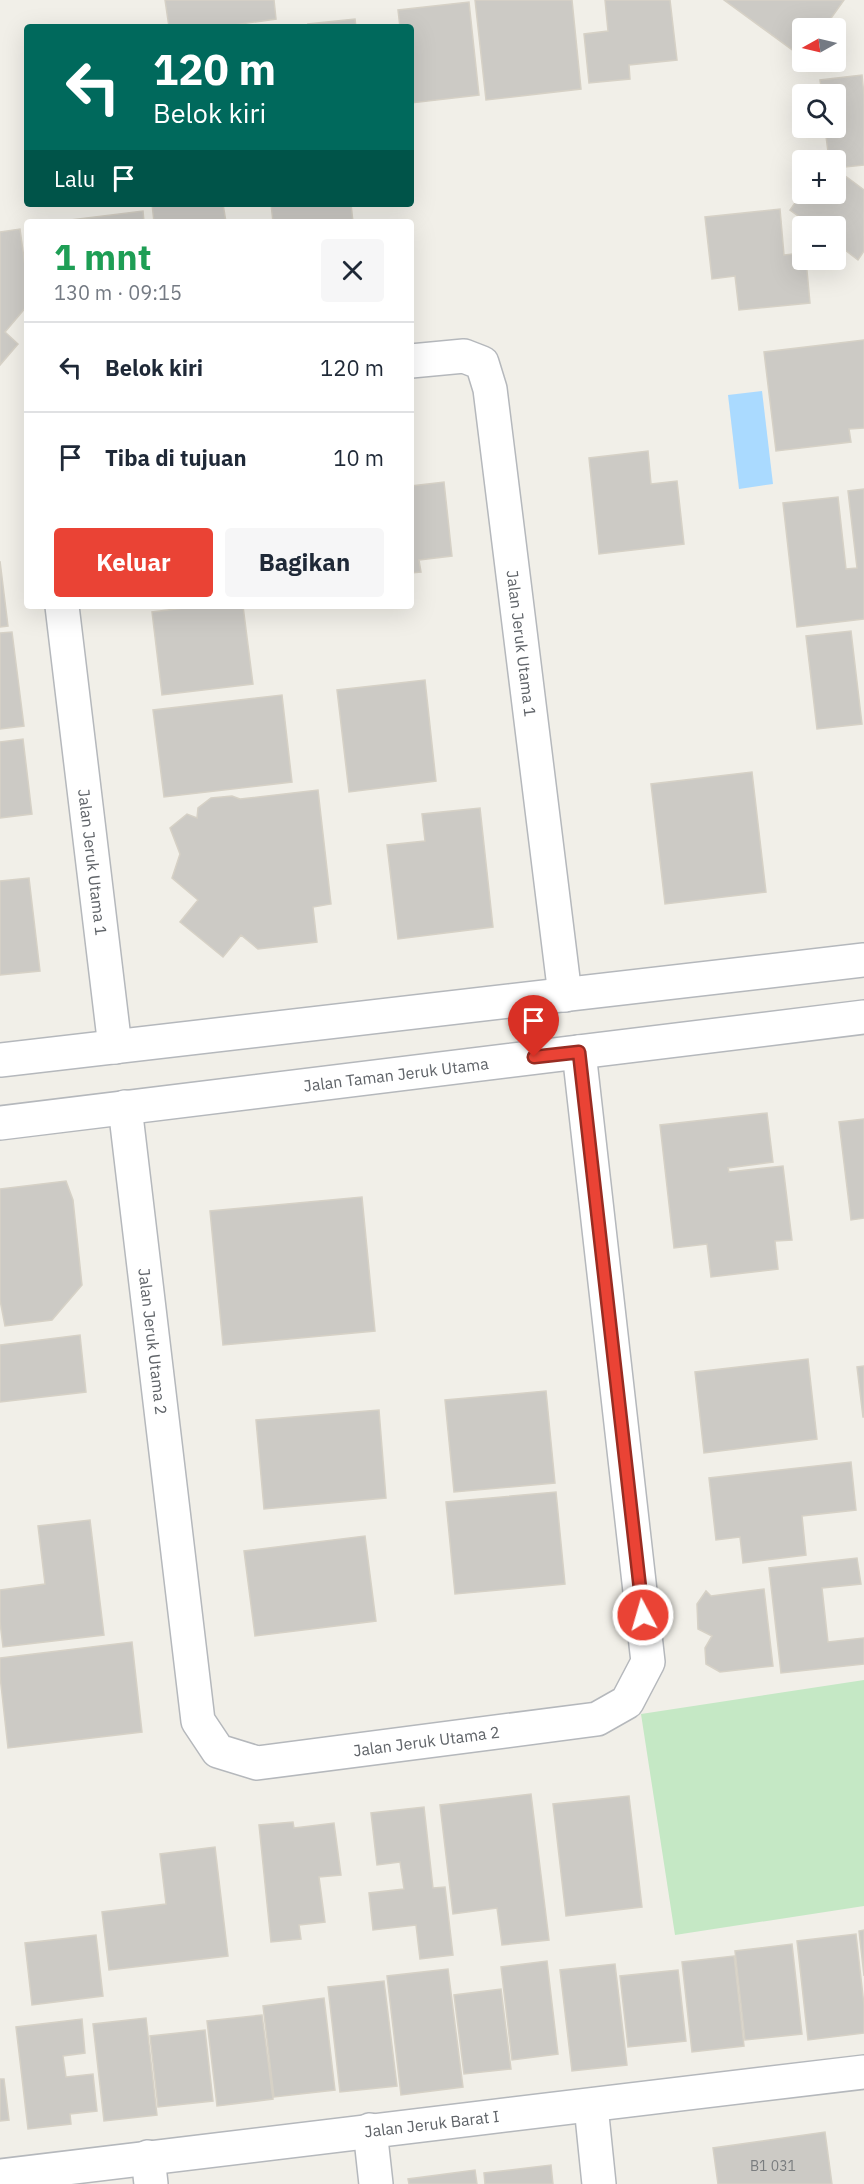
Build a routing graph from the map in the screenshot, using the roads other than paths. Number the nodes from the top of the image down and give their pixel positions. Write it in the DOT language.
graph roads {
  1 [pos="414,361"];
  2 [pos="62,609"];
  3 [pos="864,960"];
  4 [pos="565,995"];
  5 [pos="864,1017"];
  6 [pos="115,1047"];
  7 [pos="579,1052"];
  8 [pos="0,1060"];
  9 [pos="125,1107"];
  10 [pos="0,1122"];
  11 [pos="864,2072"];
  12 [pos="591,2106"];
  13 [pos="370,2130"];
  14 [pos="150,2170"];
  15 [pos="0,2176"];
  16 [pos="376,2184"];
  17 [pos="599,2184"];
  1 -- 4 [label="street, Jalan Jeruk Utama 1"];
  2 -- 6 [label="street, Jalan Jeruk Utama 1"];
  3 -- 4 [label="street"];
  4 -- 6 [label="street"];
  5 -- 7 [label="street, Jalan Taman Jeruk Utama"];
  6 -- 8 [label="street"];
  7 -- 9 [label="street, Jalan Taman Jeruk Utama"];
  7 -- 9 [label="street, Jalan Jeruk Utama 2"];
  9 -- 10 [label="street, Jalan Taman Jeruk Utama"];
  11 -- 12 [label="street, Jalan Jeruk Barat I"];
  12 -- 13 [label="street, Jalan Jeruk Barat I"];
  12 -- 17 [label="street"];
  13 -- 14 [label="street, Jalan Jeruk Barat I"];
  13 -- 16 [label="street"];
  14 -- 15 [label="street, Jalan Jeruk Barat I"];
}
